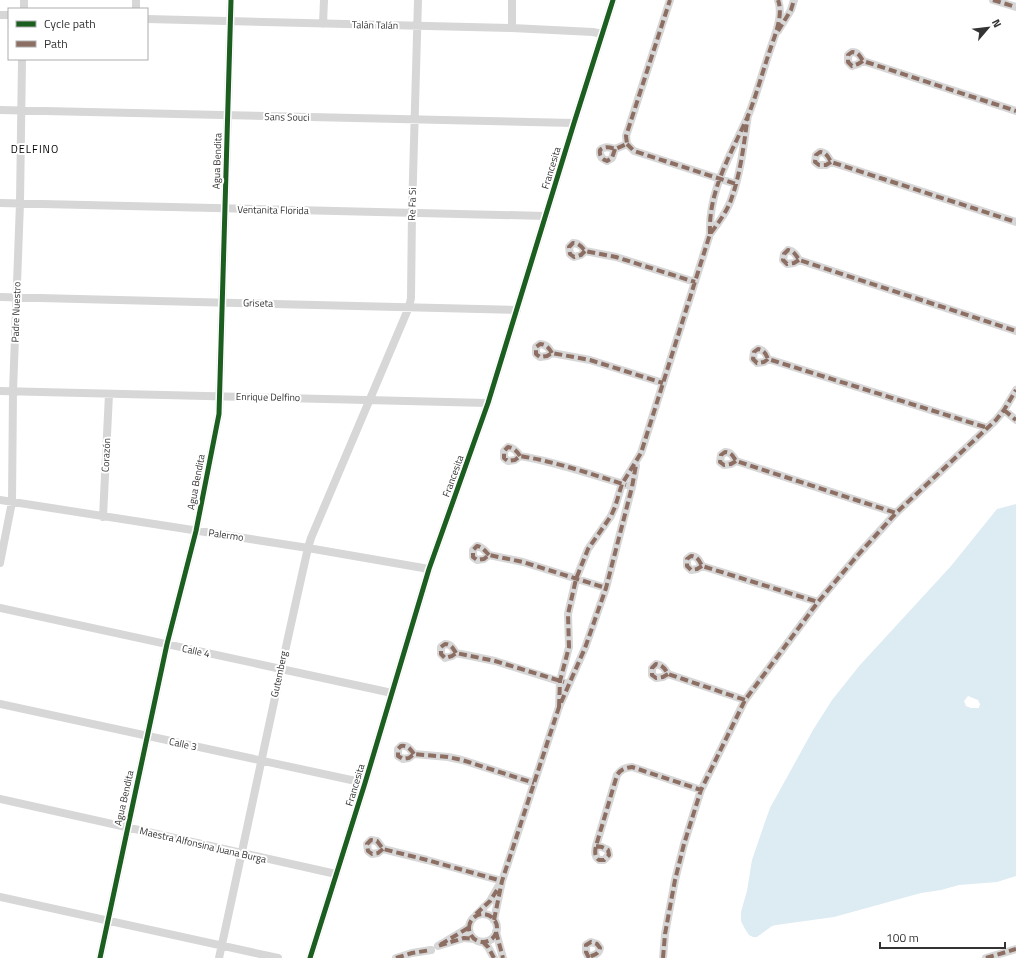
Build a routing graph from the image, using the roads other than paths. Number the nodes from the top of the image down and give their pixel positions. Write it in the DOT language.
graph roads {
  1 [pos="231,0"];
  2 [pos="324,0"];
  3 [pos="418,0"];
  4 [pos="512,0"];
  5 [pos="613,0"];
  6 [pos="670,0"];
  7 [pos="778,0"];
  8 [pos="794,0"];
  9 [pos="993,0"];
  10 [pos="1016,7"];
  11 [pos="148,19"];
  12 [pos="230,22"];
  13 [pos="323,24"];
  14 [pos="418,26"];
  15 [pos="512,28"];
  16 [pos="602,34"];
  17 [pos="775,36"];
  18 [pos="22,60"];
  19 [pos="863,61"];
  20 [pos="0,110"];
  21 [pos="21,110"];
  22 [pos="1016,111"];
  23 [pos="748,115"];
  24 [pos="227,116"];
  25 [pos="416,120"];
  26 [pos="574,123"];
  27 [pos="627,144"];
  28 [pos="615,149"];
  29 [pos="831,162"];
  30 [pos="719,179"];
  31 [pos="736,184"];
  32 [pos="0,203"];
  33 [pos="20,203"];
  34 [pos="224,209"];
  35 [pos="412,214"];
  36 [pos="546,216"];
  37 [pos="1016,222"];
  38 [pos="710,234"];
  39 [pos="585,252"];
  40 [pos="799,260"];
  41 [pos="695,282"];
  42 [pos="0,297"];
  43 [pos="16,297"];
  44 [pos="223,302"];
  45 [pos="409,307"];
  46 [pos="517,310"];
  47 [pos="1016,331"];
  48 [pos="552,353"];
  49 [pos="768,359"];
  50 [pos="663,383"];
  51 [pos="1016,390"];
  52 [pos="0,391"];
  53 [pos="13,391"];
  54 [pos="109,394"];
  55 [pos="220,396"];
  56 [pos="369,399"];
  57 [pos="488,403"];
  58 [pos="1004,410"];
  59 [pos="1016,420"];
  60 [pos="988,428"];
  61 [pos="520,456"];
  62 [pos="736,461"];
  63 [pos="637,462"];
  64 [pos="622,484"];
  65 [pos="632,487"];
  66 [pos="0,500"];
  67 [pos="12,502"];
  68 [pos="896,513"];
  69 [pos="103,517"];
  70 [pos="196,531"];
  71 [pos="308,548"];
  72 [pos="488,556"];
  73 [pos="0,563"];
  74 [pos="702,566"];
  75 [pos="429,569"];
  76 [pos="576,579"];
  77 [pos="606,588"];
  78 [pos="818,602"];
  79 [pos="0,608"];
  80 [pos="167,644"];
  81 [pos="456,653"];
  82 [pos="280,669"];
  83 [pos="668,674"];
  84 [pos="560,681"];
  85 [pos="569,684"];
  86 [pos="392,693"];
  87 [pos="745,700"];
  88 [pos="0,704"];
  89 [pos="559,707"];
  90 [pos="148,736"];
  91 [pos="414,754"];
  92 [pos="261,761"];
  93 [pos="365,783"];
  94 [pos="534,783"];
  95 [pos="701,790"];
  96 [pos="0,799"];
  97 [pos="127,828"];
  98 [pos="596,846"];
  99 [pos="383,849"];
  100 [pos="242,854"];
  101 [pos="336,874"];
  102 [pos="502,882"];
  103 [pos="0,897"];
  104 [pos="474,916"];
  105 [pos="107,920"];
  106 [pos="494,920"];
  107 [pos="468,928"];
  108 [pos="496,932"];
  109 [pos="474,939"];
  110 [pos="483,942"];
  111 [pos="222,945"];
  112 [pos="434,948"];
  113 [pos="1016,949"];
  114 [pos="991,957"];
  115 [pos="100,958"];
  116 [pos="219,958"];
  117 [pos="278,958"];
  118 [pos="310,958"];
  119 [pos="396,958"];
  120 [pos="419,958"];
  121 [pos="494,958"];
  122 [pos="503,958"];
  123 [pos="663,958"];
  1 -- 12 [label="street, Agua Bendita"];
  2 -- 13 [label="street"];
  3 -- 14 [label="street, Re Fa Si"];
  4 -- 15 [label="street"];
  5 -- 16 [label="street, Francesita"];
  6 -- 27 [label="street"];
  7 -- 17 [label="street"];
  8 -- 17 [label="street"];
  9 -- 10 [label="street"];
  11 -- 12 [label="street, Talán Talán"];
  12 -- 13 [label="street, Talán Talán"];
  12 -- 24 [label="street, Agua Bendita"];
  13 -- 14 [label="street, Talán Talán"];
  14 -- 15 [label="street, Talán Talán"];
  14 -- 25 [label="street, Re Fa Si"];
  15 -- 16 [label="street, Talán Talán"];
  16 -- 26 [label="street, Francesita"];
  17 -- 23 [label="street"];
  18 -- 21 [label="street, Padre Nuestro"];
  19 -- 22 [label="street"];
  20 -- 21 [label="street, Sans Souci"];
  21 -- 24 [label="street, Sans Souci"];
  21 -- 33 [label="street, Padre Nuestro"];
  23 -- 30 [label="street"];
  23 -- 31 [label="street"];
  24 -- 25 [label="street, Sans Souci"];
  24 -- 34 [label="street, Agua Bendita"];
  25 -- 26 [label="street, Sans Souci"];
  25 -- 35 [label="street, Re Fa Si"];
  26 -- 36 [label="street, Francesita"];
  27 -- 28 [label="street"];
  27 -- 30 [label="street"];
  29 -- 37 [label="street"];
  30 -- 31 [label="street"];
  30 -- 38 [label="street"];
  31 -- 38 [label="street"];
  32 -- 33 [label="street, Ventanita Florida"];
  33 -- 34 [label="street, Ventanita Florida"];
  33 -- 43 [label="street, Padre Nuestro"];
  34 -- 35 [label="street, Ventanita Florida"];
  34 -- 44 [label="street, Agua Bendita"];
  35 -- 36 [label="street, Ventanita Florida"];
  35 -- 45 [label="street, Re Fa Si"];
  36 -- 46 [label="street, Francesita"];
  38 -- 41 [label="street"];
  39 -- 41 [label="street"];
  40 -- 47 [label="street"];
  41 -- 50 [label="street"];
  42 -- 43 [label="street, Griseta"];
  43 -- 44 [label="street, Griseta"];
  43 -- 53 [label="street, Padre Nuestro"];
  44 -- 45 [label="street, Griseta"];
  44 -- 55 [label="street, Agua Bendita"];
  45 -- 46 [label="street, Griseta"];
  45 -- 56 [label="street, Re Fa Si"];
  46 -- 57 [label="street, Francesita"];
  48 -- 50 [label="street"];
  49 -- 60 [label="street"];
  50 -- 63 [label="street"];
  51 -- 58 [label="street"];
  52 -- 53 [label="street, Enrique Delfino"];
  53 -- 54 [label="street, Enrique Delfino"];
  53 -- 67 [label="street, Padre Nuestro"];
  54 -- 55 [label="street, Enrique Delfino"];
  54 -- 69 [label="street, Corazón"];
  55 -- 56 [label="street, Enrique Delfino"];
  55 -- 70 [label="street, Agua Bendita"];
  56 -- 57 [label="street, Enrique Delfino"];
  56 -- 71 [label="street, Gutemberg"];
  57 -- 75 [label="street, Francesita"];
  58 -- 59 [label="street"];
  58 -- 60 [label="street"];
  60 -- 68 [label="street"];
  61 -- 64 [label="street"];
  62 -- 68 [label="street"];
  63 -- 64 [label="street"];
  63 -- 65 [label="street"];
  64 -- 65 [label="street"];
  64 -- 76 [label="street"];
  65 -- 77 [label="street"];
  66 -- 67 [label="street, Palermo"];
  67 -- 69 [label="street, Palermo"];
  67 -- 73 [label="street, Padre Nuestro"];
  68 -- 78 [label="street"];
  69 -- 70 [label="street, Palermo"];
  70 -- 71 [label="street, Palermo"];
  70 -- 80 [label="street, Agua Bendita"];
  71 -- 75 [label="street, Palermo"];
  71 -- 82 [label="street, Gutemberg"];
  72 -- 76 [label="street"];
  74 -- 78 [label="street"];
  75 -- 86 [label="street, Francesita"];
  76 -- 77 [label="street"];
  76 -- 84 [label="street"];
  77 -- 85 [label="street"];
  78 -- 87 [label="street"];
  79 -- 80 [label="street, Calle 4"];
  80 -- 82 [label="street, Calle 4"];
  80 -- 90 [label="street, Agua Bendita"];
  81 -- 84 [label="street"];
  82 -- 86 [label="street, Calle 4"];
  82 -- 92 [label="street, Gutemberg"];
  83 -- 87 [label="street"];
  84 -- 85 [label="street"];
  84 -- 89 [label="street"];
  85 -- 89 [label="street"];
  86 -- 93 [label="street, Francesita"];
  87 -- 95 [label="street"];
  88 -- 90 [label="street, Calle 3"];
  89 -- 94 [label="street"];
  90 -- 92 [label="street, Calle 3"];
  90 -- 97 [label="street, Agua Bendita"];
  91 -- 94 [label="street"];
  92 -- 93 [label="street, Calle 3"];
  92 -- 100 [label="street, Gutemberg"];
  93 -- 101 [label="street, Francesita"];
  94 -- 102 [label="street"];
  95 -- 98 [label="street"];
  95 -- 123 [label="street"];
  96 -- 97 [label="street, Maestra Alfonsina Juana Burga"];
  97 -- 100 [label="street, Maestra Alfonsina Juana Burga"];
  97 -- 105 [label="street, Agua Bendita"];
  99 -- 102 [label="street"];
  100 -- 101 [label="street, Maestra Alfonsina Juana Burga"];
  100 -- 111 [label="street, Gutemberg"];
  101 -- 118 [label="street, Francesita"];
  102 -- 104 [label="street"];
  102 -- 106 [label="street"];
  103 -- 105 [label="street"];
  104 -- 106 [label="street"];
  104 -- 107 [label="street"];
  105 -- 111 [label="street"];
  105 -- 115 [label="street, Agua Bendita"];
  106 -- 108 [label="street"];
  107 -- 109 [label="street"];
  107 -- 112 [label="street"];
  108 -- 110 [label="street"];
  108 -- 122 [label="street"];
  109 -- 110 [label="street"];
  109 -- 112 [label="street"];
  110 -- 121 [label="street"];
  111 -- 116 [label="street, Gutemberg"];
  111 -- 117 [label="street"];
  112 -- 119 [label="street"];
  112 -- 120 [label="street"];
  113 -- 114 [label="street"];
}
